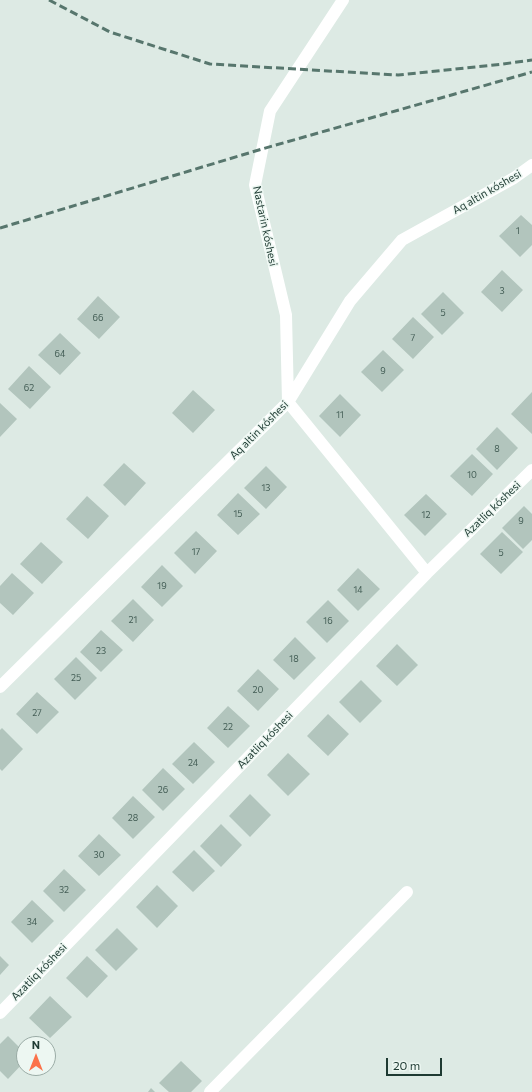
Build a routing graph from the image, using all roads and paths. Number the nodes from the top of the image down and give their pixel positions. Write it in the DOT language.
graph roads {
  1 [pos="343,0"];
  2 [pos="532,165"];
  3 [pos="288,402"];
  4 [pos="532,470"];
  5 [pos="426,573"];
  6 [pos="0,687"];
  7 [pos="407,892"];
  8 [pos="0,1013"];
  9 [pos="210,1092"];
  1 -- 3 [label="street, Nastarin kóshesi"];
  2 -- 3 [label="street, Aq altin kóshesi"];
  3 -- 5 [label="street"];
  3 -- 6 [label="street, Aq altin kóshesi"];
  4 -- 5 [label="street, Azatliq kóshesi"];
  5 -- 8 [label="street, Azatliq kóshesi"];
  7 -- 9 [label="street"];
}
